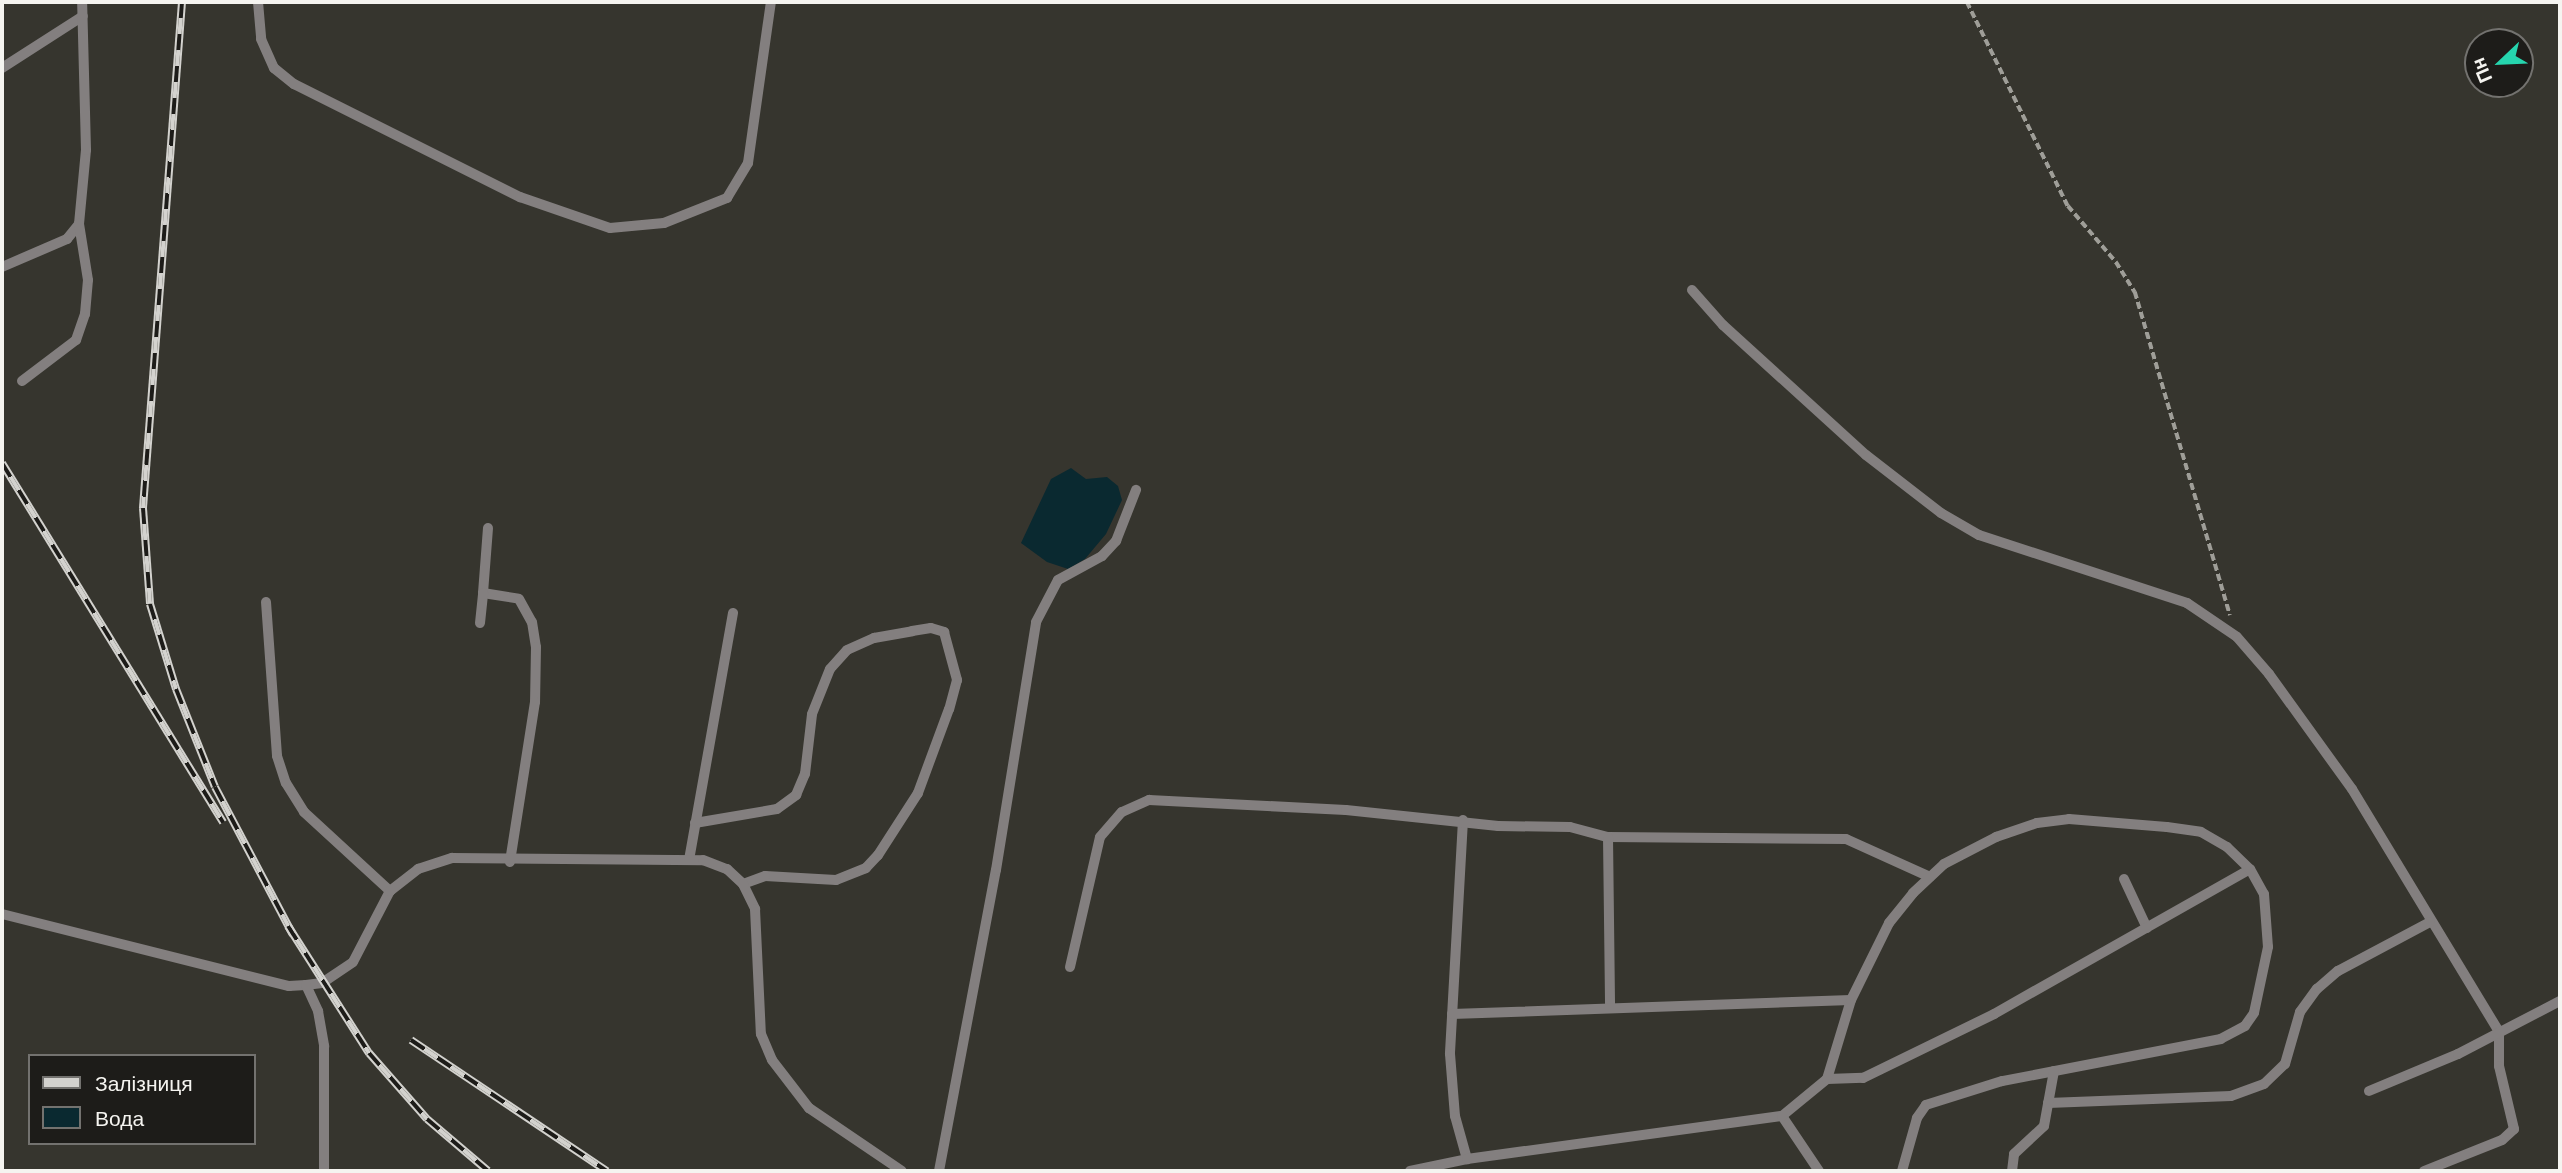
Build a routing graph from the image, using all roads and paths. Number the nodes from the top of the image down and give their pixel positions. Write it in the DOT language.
graph roads {
  1 [pos="82,2"];
  2 [pos="258,2"];
  3 [pos="771,2"];
  4 [pos="1967,2"];
  5 [pos="83,16"];
  6 [pos="2,68"];
  7 [pos="79,224"];
  8 [pos="2,267"];
  9 [pos="1692,290"];
  10 [pos="22,381"];
  11 [pos="1136,490"];
  12 [pos="488,528"];
  13 [pos="483,593"];
  14 [pos="266,602"];
  15 [pos="733,613"];
  16 [pos="480,623"];
  17 [pos="2237,637"];
  18 [pos="1463,820"];
  19 [pos="695,823"];
  20 [pos="1608,837"];
  21 [pos="689,860"];
  22 [pos="510,862"];
  23 [pos="2250,869"];
  24 [pos="1930,877"];
  25 [pos="2124,878"];
  26 [pos="743,884"];
  27 [pos="390,891"];
  28 [pos="2,914"];
  29 [pos="2430,922"];
  30 [pos="2147,928"];
  31 [pos="1070,967"];
  32 [pos="306,985"];
  33 [pos="1851,1000"];
  34 [pos="2560,1001"];
  35 [pos="1610,1008"];
  36 [pos="1452,1014"];
  37 [pos="2499,1032"];
  38 [pos="2054,1071"];
  39 [pos="1827,1079"];
  40 [pos="2369,1091"];
  41 [pos="2048,1103"];
  42 [pos="1782,1116"];
  43 [pos="1466,1159"];
  44 [pos="324,1171"];
  45 [pos="902,1171"];
  46 [pos="939,1171"];
  47 [pos="1410,1171"];
  48 [pos="1819,1171"];
  49 [pos="1902,1171"];
  50 [pos="2012,1171"];
  51 [pos="2424,1171"];
  1 -- 5 [label="lane"];
  2 -- 3 [label="lane"];
  4 -- 17 [label="path"];
  5 -- 6 [label="lane"];
  5 -- 7 [label="lane"];
  7 -- 8 [label="lane"];
  7 -- 10 [label="lane"];
  9 -- 17 [label="lane"];
  11 -- 46 [label="lane"];
  12 -- 13 [label="lane"];
  13 -- 16 [label="lane"];
  13 -- 22 [label="lane"];
  14 -- 27 [label="lane"];
  15 -- 19 [label="lane"];
  17 -- 29 [label="lane"];
  18 -- 20 [label="lane"];
  18 -- 31 [label="lane"];
  18 -- 36 [label="lane"];
  19 -- 21 [label="lane"];
  19 -- 26 [label="lane"];
  20 -- 24 [label="lane"];
  20 -- 35 [label="lane"];
  21 -- 22 [label="lane"];
  21 -- 26 [label="lane"];
  22 -- 27 [label="lane"];
  23 -- 24 [label="lane"];
  23 -- 30 [label="lane"];
  23 -- 38 [label="lane"];
  24 -- 33 [label="lane"];
  25 -- 30 [label="lane"];
  26 -- 45 [label="lane"];
  27 -- 32 [label="lane"];
  28 -- 32 [label="lane"];
  29 -- 37 [label="lane"];
  29 -- 41 [label="lane"];
  30 -- 39 [label="lane"];
  32 -- 44 [label="lane"];
  33 -- 35 [label="lane"];
  33 -- 39 [label="lane"];
  34 -- 37 [label="lane"];
  35 -- 36 [label="lane"];
  36 -- 43 [label="lane"];
  37 -- 40 [label="lane"];
  37 -- 51 [label="lane"];
  38 -- 41 [label="lane"];
  38 -- 49 [label="lane"];
  39 -- 42 [label="lane"];
  41 -- 50 [label="lane"];
  42 -- 43 [label="lane"];
  42 -- 48 [label="lane"];
  43 -- 47 [label="lane"];
}
